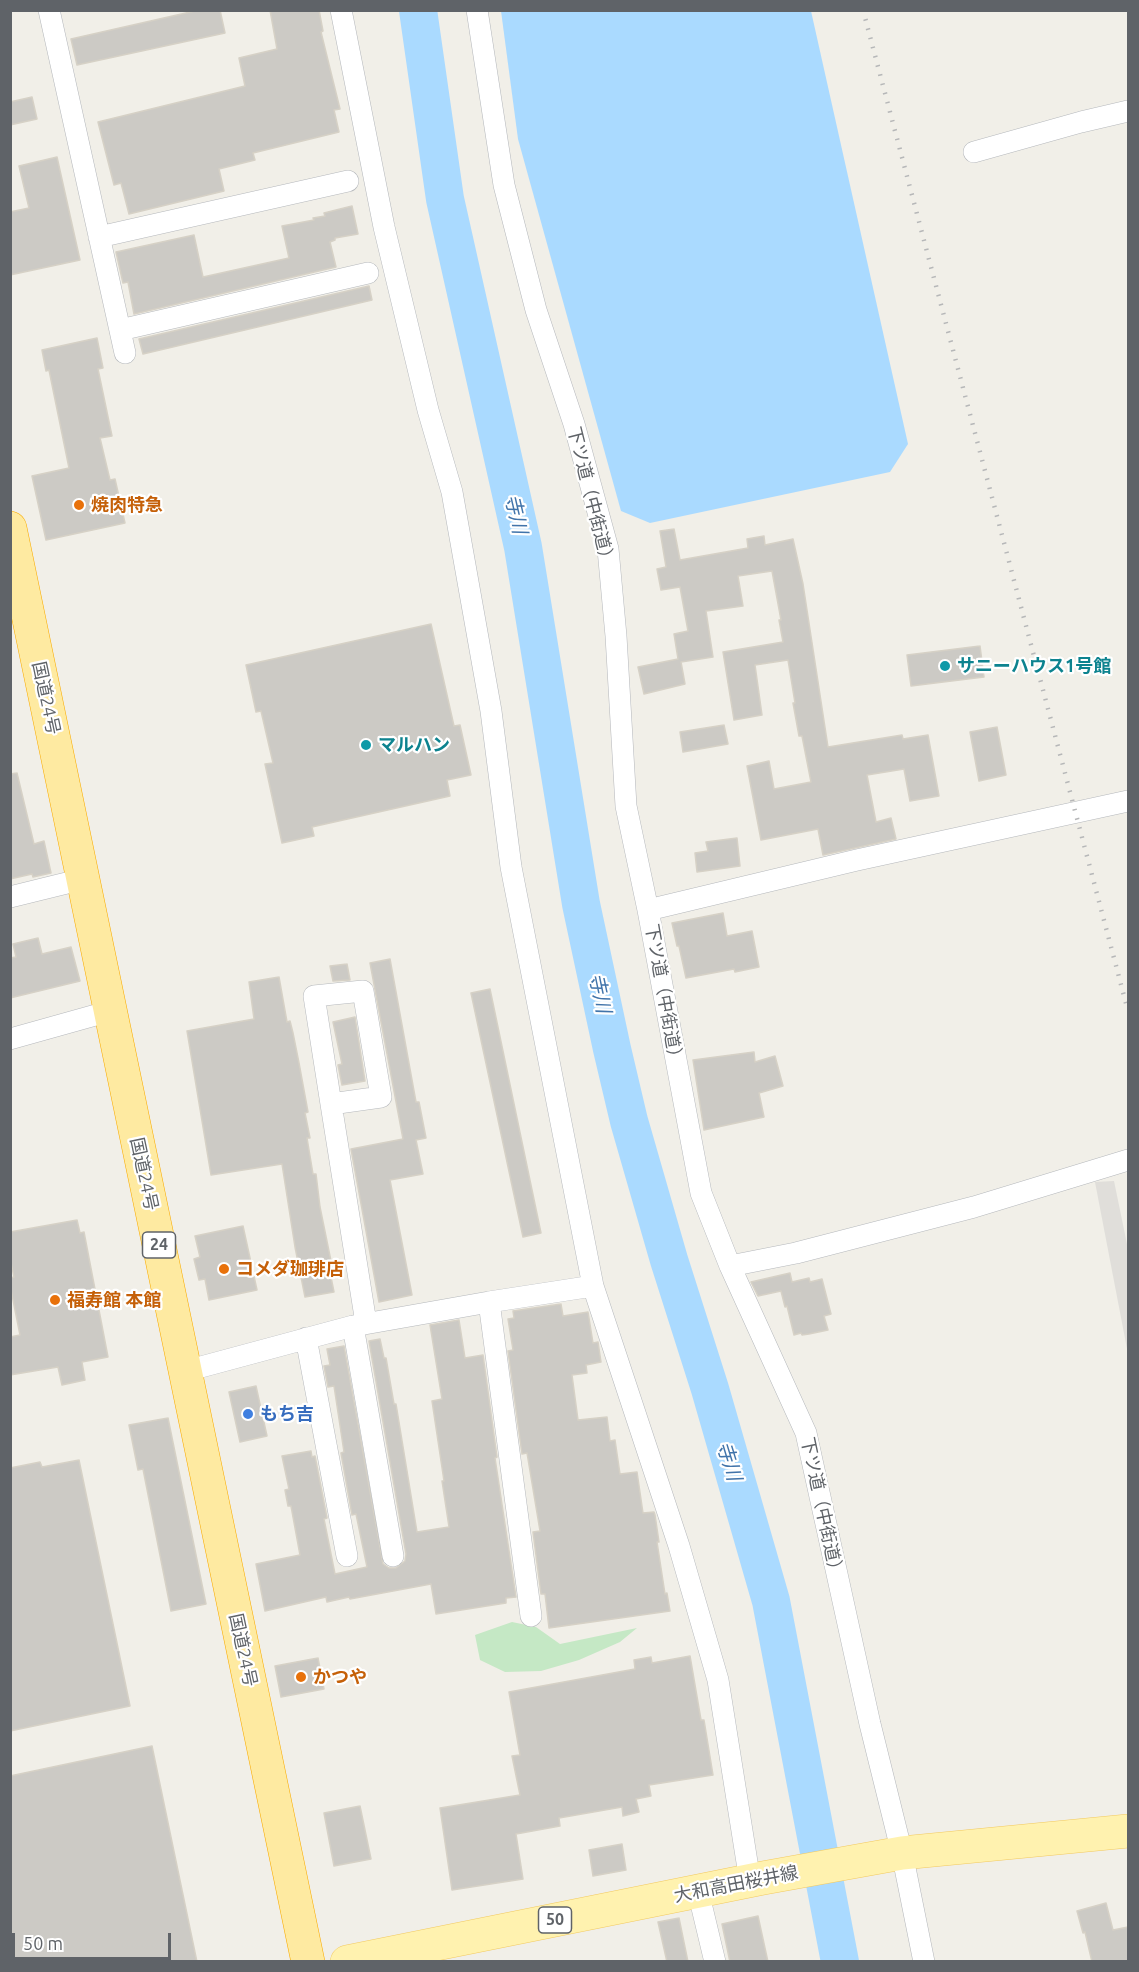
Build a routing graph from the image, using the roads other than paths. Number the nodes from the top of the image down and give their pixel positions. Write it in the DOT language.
graph roads {
  1 [pos="49,10"];
  2 [pos="340,10"];
  3 [pos="477,10"];
  4 [pos="1128,111"];
  5 [pos="974,153"];
  6 [pos="348,181"];
  7 [pos="99,237"];
  8 [pos="368,273"];
  9 [pos="120,330"];
  10 [pos="125,353"];
  11 [pos="10,528"];
  12 [pos="1128,801"];
  13 [pos="83,879"];
  14 [pos="10,897"];
  15 [pos="648,910"];
  16 [pos="110,1011"];
  17 [pos="10,1040"];
  18 [pos="331,1104"];
  19 [pos="1128,1160"];
  20 [pos="730,1266"];
  21 [pos="592,1286"];
  22 [pos="489,1302"];
  23 [pos="359,1324"];
  24 [pos="306,1338"];
  25 [pos="186,1371"];
  26 [pos="347,1556"];
  27 [pos="393,1556"];
  28 [pos="531,1616"];
  29 [pos="1128,1832"];
  30 [pos="894,1855"];
  31 [pos="757,1880"];
  32 [pos="698,1891"];
  33 [pos="308,1962"];
  34 [pos="347,1962"];
  35 [pos="715,1962"];
  36 [pos="924,1962"];
  1 -- 7 [label="street"];
  2 -- 21 [label="street"];
  3 -- 15 [label="street, 下ツ道（中街道）"];
  4 -- 5 [label="street"];
  6 -- 7 [label="street"];
  7 -- 9 [label="street"];
  8 -- 9 [label="street"];
  9 -- 10 [label="street"];
  11 -- 13 [label="highway, 国道24号 / 24"];
  12 -- 15 [label="street"];
  13 -- 14 [label="street"];
  13 -- 16 [label="highway, 国道24号 / 24"];
  15 -- 20 [label="street, 下ツ道（中街道）"];
  16 -- 17 [label="street"];
  16 -- 25 [label="highway, 国道24号 / 24"];
  18 -- 18 [label="street"];
  18 -- 23 [label="street"];
  19 -- 20 [label="street"];
  20 -- 30 [label="street, 下ツ道（中街道）"];
  21 -- 22 [label="street"];
  21 -- 31 [label="street"];
  22 -- 23 [label="street"];
  22 -- 28 [label="street"];
  23 -- 24 [label="street"];
  23 -- 27 [label="street"];
  24 -- 25 [label="street"];
  24 -- 26 [label="street"];
  25 -- 33 [label="highway, 国道24号 / 24"];
  29 -- 30 [label="main road, 大和高田桜井線 / 50"];
  30 -- 31 [label="main road, 大和高田桜井線 / 50"];
  30 -- 36 [label="street, 下ツ道（中街道）"];
  31 -- 32 [label="main road, 大和高田桜井線 / 50"];
  32 -- 34 [label="main road, 大和高田桜井線 / 50"];
  32 -- 35 [label="street"];
}
